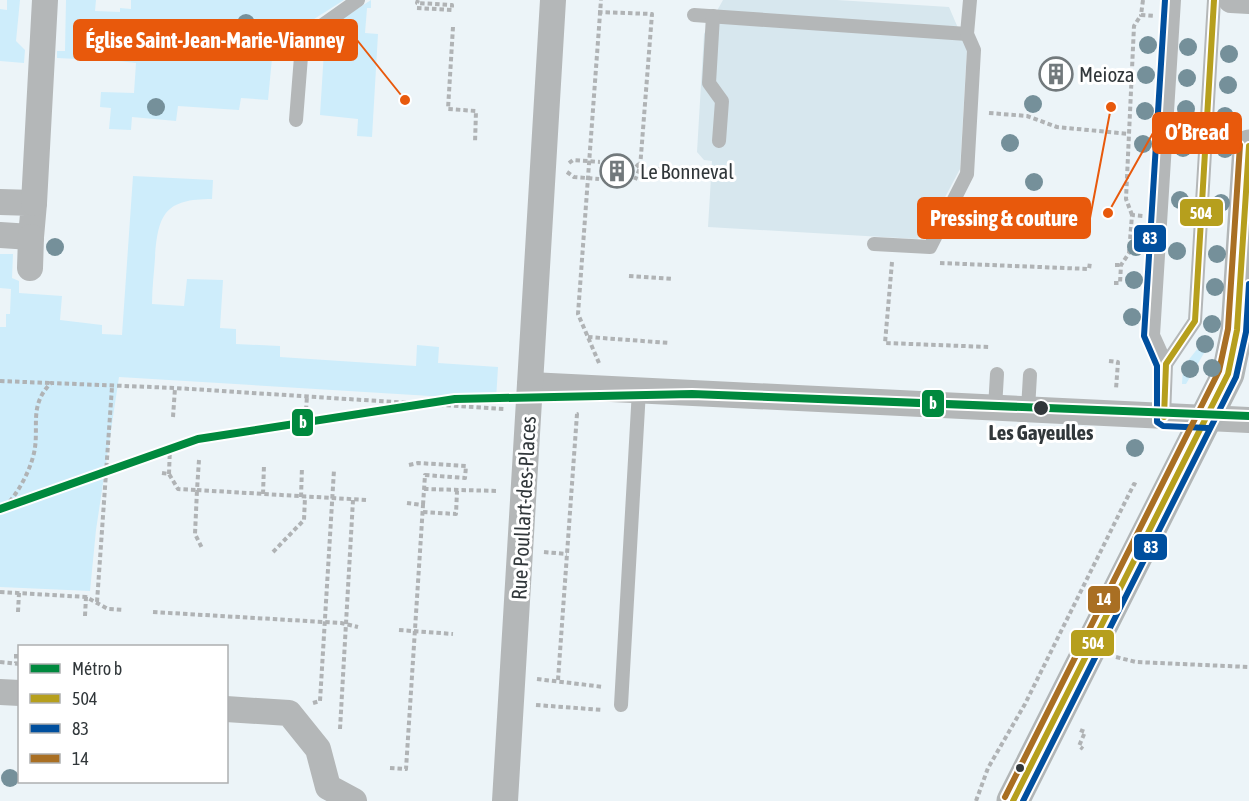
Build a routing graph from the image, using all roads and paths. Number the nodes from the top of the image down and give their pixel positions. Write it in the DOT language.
graph roads {
  1 [pos="45,0"];
  2 [pos="358,0"];
  3 [pos="418,0"];
  4 [pos="553,0"];
  5 [pos="601,0"];
  6 [pos="970,0"];
  7 [pos="1174,0"];
  8 [pos="1214,0"];
  9 [pos="1231,0"];
  10 [pos="1249,1"];
  11 [pos="417,9"];
  12 [pos="598,12"];
  13 [pos="694,15"];
  14 [pos="1141,15"];
  15 [pos="713,16"];
  16 [pos="453,27"];
  17 [pos="967,34"];
  18 [pos="985,113"];
  19 [pos="296,120"];
  20 [pos="1129,134"];
  21 [pos="719,141"];
  22 [pos="475,143"];
  23 [pos="1249,146"];
  24 [pos="588,161"];
  25 [pos="600,162"];
  26 [pos="638,166"];
  27 [pos="680,171"];
  28 [pos="587,178"];
  29 [pos="599,179"];
  30 [pos="635,180"];
  31 [pos="0,202"];
  32 [pos="34,203"];
  33 [pos="1132,215"];
  34 [pos="0,235"];
  35 [pos="32,237"];
  36 [pos="874,244"];
  37 [pos="904,261"];
  38 [pos="928,262"];
  39 [pos="1090,262"];
  40 [pos="1115,265"];
  41 [pos="30,268"];
  42 [pos="629,276"];
  43 [pos="673,279"];
  44 [pos="1114,283"];
  45 [pos="588,337"];
  46 [pos="670,343"];
  47 [pos="989,347"];
  48 [pos="1166,364"];
  49 [pos="600,365"];
  50 [pos="997,374"];
  51 [pos="1030,375"];
  52 [pos="0,381"];
  53 [pos="51,383"];
  54 [pos="530,385"];
  55 [pos="112,387"];
  56 [pos="175,387"];
  57 [pos="639,390"];
  58 [pos="307,396"];
  59 [pos="994,408"];
  60 [pos="1029,410"];
  61 [pos="529,411"];
  62 [pos="577,414"];
  63 [pos="173,417"];
  64 [pos="1164,417"];
  65 [pos="1208,419"];
  66 [pos="1249,420"];
  67 [pos="305,425"];
  68 [pos="170,446"];
  69 [pos="199,460"];
  70 [pos="264,465"];
  71 [pos="409,465"];
  72 [pos="302,467"];
  73 [pos="111,470"];
  74 [pos="120,470"];
  75 [pos="334,470"];
  76 [pos="162,473"];
  77 [pos="168,474"];
  78 [pos="424,489"];
  79 [pos="197,490"];
  80 [pos="505,490"];
  81 [pos="457,491"];
  82 [pos="263,494"];
  83 [pos="303,497"];
  84 [pos="332,499"];
  85 [pos="353,500"];
  86 [pos="366,500"];
  87 [pos="1166,500"];
  88 [pos="407,503"];
  89 [pos="423,505"];
  90 [pos="423,512"];
  91 [pos="0,513"];
  92 [pos="202,548"];
  93 [pos="273,552"];
  94 [pos="535,552"];
  95 [pos="567,554"];
  96 [pos="0,592"];
  97 [pos="20,593"];
  98 [pos="86,597"];
  99 [pos="97,602"];
  100 [pos="124,610"];
  101 [pos="18,612"];
  102 [pos="153,612"];
  103 [pos="85,616"];
  104 [pos="324,622"];
  105 [pos="358,627"];
  106 [pos="399,630"];
  107 [pos="415,631"];
  108 [pos="453,634"];
  109 [pos="1089,650"];
  110 [pos="16,654"];
  111 [pos="0,663"];
  112 [pos="18,663"];
  113 [pos="1249,667"];
  114 [pos="535,679"];
  115 [pos="558,680"];
  116 [pos="622,689"];
  117 [pos="0,692"];
  118 [pos="18,693"];
  119 [pos="536,705"];
  120 [pos="615,707"];
  121 [pos="228,709"];
  122 [pos="289,712"];
  123 [pos="340,729"];
  124 [pos="390,768"];
  125 [pos="354,801"];
  126 [pos="506,801"];
  127 [pos="976,801"];
  128 [pos="1013,801"];
  1 -- 32 [label="street"];
  2 -- 19 [label="lane"];
  3 -- 11 [label="path"];
  4 -- 54 [label="street, Rue Poullart-des-Places"];
  5 -- 12 [label="path"];
  6 -- 17 [label="lane"];
  7 -- 48 [label="lane"];
  8 -- 48 [label="lane"];
  9 -- 10 [label="street"];
  12 -- 24 [label="path"];
  12 -- 26 [label="path"];
  13 -- 15 [label="lane"];
  14 -- 20 [label="path"];
  15 -- 17 [label="lane"];
  15 -- 21 [label="lane"];
  16 -- 22 [label="path"];
  17 -- 36 [label="lane"];
  18 -- 20 [label="path"];
  20 -- 33 [label="path"];
  23 -- 65 [label="street"];
  24 -- 25 [label="path"];
  24 -- 28 [label="path"];
  24 -- 28 [label="path"];
  26 -- 27 [label="path"];
  26 -- 30 [label="path"];
  28 -- 29 [label="path"];
  28 -- 45 [label="path"];
  31 -- 32 [label="street"];
  32 -- 35 [label="street"];
  34 -- 35 [label="street"];
  35 -- 41 [label="street"];
  37 -- 47 [label="path"];
  38 -- 39 [label="path"];
  40 -- 44 [label="path"];
  42 -- 43 [label="path"];
  45 -- 46 [label="path"];
  45 -- 49 [label="path"];
  48 -- 64 [label="lane"];
  50 -- 59 [label="lane"];
  51 -- 60 [label="lane"];
  52 -- 53 [label="path"];
  53 -- 55 [label="path"];
  53 -- 91 [label="path"];
  54 -- 57 [label="street"];
  54 -- 61 [label="street, Rue Poullart-des-Places"];
  55 -- 56 [label="path"];
  55 -- 99 [label="path"];
  56 -- 58 [label="path"];
  56 -- 63 [label="path"];
  57 -- 59 [label="street"];
  57 -- 116 [label="lane"];
  58 -- 61 [label="path"];
  58 -- 67 [label="path"];
  59 -- 60 [label="street"];
  60 -- 64 [label="street"];
  61 -- 126 [label="street, Rue Poullart-des-Places"];
  62 -- 95 [label="path"];
  64 -- 65 [label="street"];
  65 -- 66 [label="street"];
  65 -- 87 [label="street"];
  68 -- 77 [label="path"];
  69 -- 79 [label="path"];
  70 -- 82 [label="path"];
  71 -- 78 [label="path"];
  72 -- 83 [label="path"];
  73 -- 74 [label="path"];
  75 -- 84 [label="path"];
  76 -- 77 [label="path"];
  77 -- 79 [label="path"];
  78 -- 81 [label="path"];
  78 -- 89 [label="path"];
  79 -- 82 [label="path"];
  79 -- 92 [label="path"];
  80 -- 81 [label="path"];
  81 -- 90 [label="path"];
  82 -- 83 [label="path"];
  83 -- 84 [label="path"];
  83 -- 93 [label="path"];
  84 -- 85 [label="path"];
  84 -- 104 [label="path"];
  85 -- 86 [label="path"];
  85 -- 123 [label="path"];
  87 -- 109 [label="street"];
  87 -- 127 [label="path"];
  88 -- 89 [label="path"];
  89 -- 90 [label="path"];
  90 -- 107 [label="path"];
  94 -- 95 [label="path"];
  95 -- 115 [label="path"];
  96 -- 97 [label="path"];
  97 -- 98 [label="path"];
  97 -- 101 [label="path"];
  98 -- 99 [label="path"];
  98 -- 103 [label="path"];
  99 -- 100 [label="path"];
  102 -- 104 [label="path"];
  104 -- 105 [label="path"];
  104 -- 122 [label="path"];
  106 -- 107 [label="path"];
  107 -- 108 [label="path"];
  107 -- 124 [label="path"];
  109 -- 113 [label="path"];
  109 -- 128 [label="street"];
  110 -- 112 [label="path"];
  111 -- 112 [label="path"];
  114 -- 115 [label="path"];
  115 -- 116 [label="path"];
  116 -- 120 [label="lane"];
  117 -- 118 [label="street"];
  119 -- 120 [label="path"];
  121 -- 122 [label="street"];
  122 -- 125 [label="street"];
}
